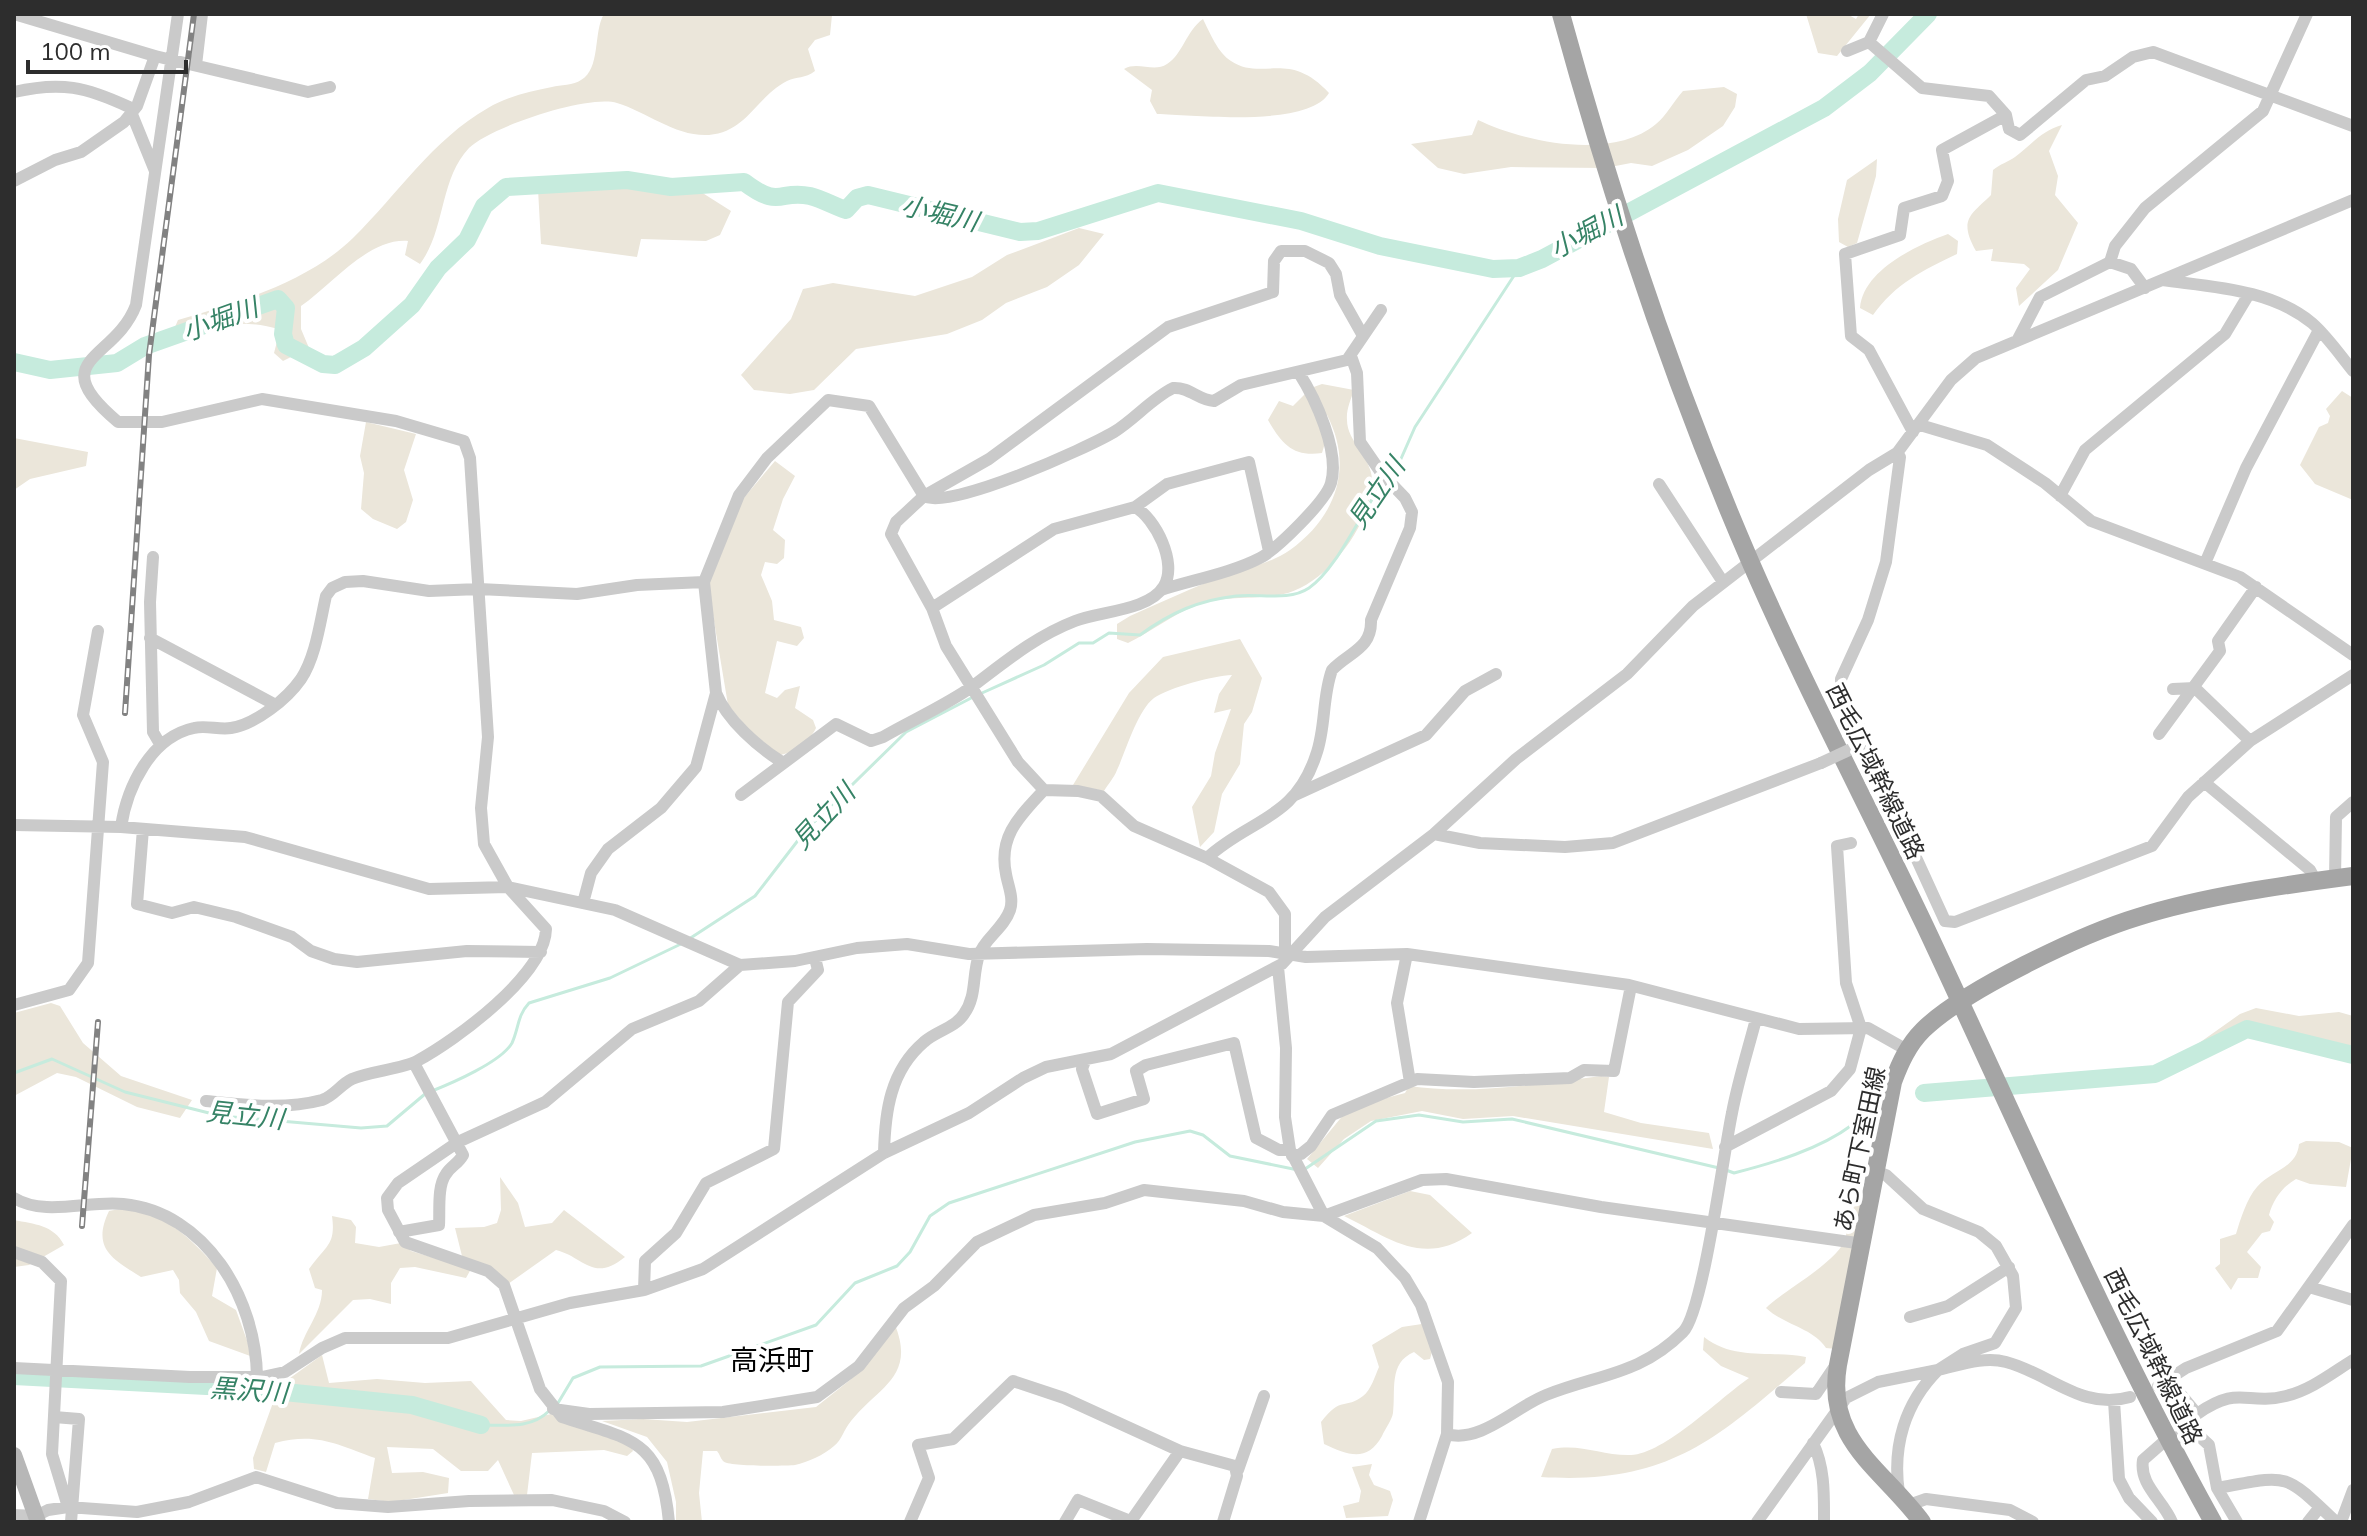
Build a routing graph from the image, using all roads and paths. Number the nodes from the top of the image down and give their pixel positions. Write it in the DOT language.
graph roads {
  1 [pos="14,14"];
  2 [pos="178,14"];
  3 [pos="202,14"];
  4 [pos="1561,14"];
  5 [pos="1883,14"];
  6 [pos="2307,14"];
  7 [pos="1869,42"];
  8 [pos="1847,51"];
  9 [pos="155,56"];
  10 [pos="172,59"];
  11 [pos="196,65"];
  12 [pos="330,87"];
  13 [pos="14,92"];
  14 [pos="2271,96"];
  15 [pos="132,114"];
  16 [pos="2006,115"];
  17 [pos="2353,126"];
  18 [pos="156,173"];
  19 [pos="14,181"];
  20 [pos="2353,200"];
  21 [pos="2110,262"];
  22 [pos="2161,279"];
  23 [pos="2145,288"];
  24 [pos="2249,294"];
  25 [pos="1381,310"];
  26 [pos="2319,330"];
  27 [pos="1362,334"];
  28 [pos="2017,341"];
  29 [pos="1351,356"];
  30 [pos="2353,371"];
  31 [pos="1299,373"];
  32 [pos="1916,429"];
  33 [pos="1897,453"];
  34 [pos="1659,484"];
  35 [pos="924,496"];
  36 [pos="2060,496"];
  37 [pos="1135,507"];
  38 [pos="1269,551"];
  39 [pos="153,557"];
  40 [pos="1750,560"];
  41 [pos="2206,561"];
  42 [pos="704,582"];
  43 [pos="1723,582"];
  44 [pos="2256,587"];
  45 [pos="479,589"];
  46 [pos="1161,590"];
  47 [pos="932,608"];
  48 [pos="98,631"];
  49 [pos="150,638"];
  50 [pos="2353,655"];
  51 [pos="1496,674"];
  52 [pos="2353,675"];
  53 [pos="2195,688"];
  54 [pos="2173,689"];
  55 [pos="975,692"];
  56 [pos="716,693"];
  57 [pos="274,704"];
  58 [pos="2159,734"];
  59 [pos="2250,741"];
  60 [pos="1864,743"];
  61 [pos="160,744"];
  62 [pos="782,762"];
  63 [pos="2204,782"];
  64 [pos="1044,790"];
  65 [pos="741,795"];
  66 [pos="1295,795"];
  67 [pos="2353,802"];
  68 [pos="14,825"];
  69 [pos="121,827"];
  70 [pos="99,828"];
  71 [pos="143,829"];
  72 [pos="1434,834"];
  73 [pos="1851,843"];
  74 [pos="1207,858"];
  75 [pos="2344,878"];
  76 [pos="2316,881"];
  77 [pos="508,887"];
  78 [pos="583,903"];
  79 [pos="541,952"];
  80 [pos="979,954"];
  81 [pos="1407,954"];
  82 [pos="1289,955"];
  83 [pos="815,958"];
  84 [pos="740,965"];
  85 [pos="1278,967"];
  86 [pos="1631,986"];
  87 [pos="1960,1003"];
  88 [pos="14,1005"];
  89 [pos="1756,1019"];
  90 [pos="1861,1028"];
  91 [pos="1907,1050"];
  92 [pos="1085,1061"];
  93 [pos="414,1063"];
  94 [pos="1410,1082"];
  95 [pos="206,1101"];
  96 [pos="458,1142"];
  97 [pos="1725,1147"];
  98 [pos="884,1153"];
  99 [pos="1291,1153"];
  100 [pos="1878,1172"];
  101 [pos="14,1198"];
  102 [pos="1324,1216"];
  103 [pos="1712,1223"];
  104 [pos="2353,1225"];
  105 [pos="399,1232"];
  106 [pos="1864,1244"];
  107 [pos="14,1252"];
  108 [pos="2009,1267"];
  109 [pos="2309,1287"];
  110 [pos="644,1290"];
  111 [pos="2353,1300"];
  112 [pos="1910,1317"];
  113 [pos="516,1321"];
  114 [pos="2353,1360"];
  115 [pos="1838,1365"];
  116 [pos="14,1368"];
  117 [pos="57,1370"];
  118 [pos="1938,1370"];
  119 [pos="257,1377"];
  120 [pos="1781,1392"];
  121 [pos="1264,1396"];
  122 [pos="2130,1397"];
  123 [pos="2114,1401"];
  124 [pos="553,1409"];
  125 [pos="1837,1411"];
  126 [pos="54,1417"];
  127 [pos="1447,1434"];
  128 [pos="2167,1439"];
  129 [pos="1813,1443"];
  130 [pos="1180,1451"];
  131 [pos="14,1455"];
  132 [pos="1238,1470"];
  133 [pos="2217,1488"];
  134 [pos="2353,1490"];
  135 [pos="1904,1499"];
  136 [pos="70,1507"];
  137 [pos="2320,1507"];
  138 [pos="14,1515"];
  139 [pos="37,1519"];
  140 [pos="1132,1521"];
  141 [pos="71,1522"];
  142 [pos="625,1522"];
  143 [pos="669,1522"];
  144 [pos="910,1522"];
  145 [pos="1065,1522"];
  146 [pos="1223,1522"];
  147 [pos="1419,1522"];
  148 [pos="1757,1522"];
  149 [pos="1824,1522"];
  150 [pos="1922,1522"];
  151 [pos="2033,1522"];
  152 [pos="2152,1522"];
  153 [pos="2172,1522"];
  154 [pos="2213,1522"];
  155 [pos="2237,1522"];
  156 [pos="2308,1522"];
  157 [pos="2339,1522"];
  1 -- 9 [label="street"];
  2 -- 10 [label="street"];
  3 -- 11 [label="street"];
  4 -- 40 [label="main road, 西毛広域幹線道路"];
  5 -- 7 [label="street"];
  6 -- 14 [label="street"];
  7 -- 8 [label="street"];
  7 -- 16 [label="street"];
  9 -- 10 [label="street"];
  9 -- 15 [label="street"];
  10 -- 11 [label="street"];
  10 -- 18 [label="street"];
  11 -- 12 [label="street"];
  13 -- 15 [label="street"];
  14 -- 16 [label="street"];
  14 -- 17 [label="street"];
  14 -- 21 [label="street"];
  15 -- 18 [label="street"];
  15 -- 19 [label="street"];
  16 -- 32 [label="street"];
  18 -- 45 [label="street"];
  20 -- 22 [label="street"];
  21 -- 23 [label="street"];
  21 -- 28 [label="street"];
  22 -- 23 [label="street"];
  22 -- 24 [label="street"];
  23 -- 28 [label="street"];
  24 -- 26 [label="street"];
  24 -- 36 [label="street"];
  25 -- 27 [label="street"];
  26 -- 30 [label="street"];
  26 -- 41 [label="street"];
  27 -- 29 [label="street"];
  27 -- 35 [label="street"];
  28 -- 32 [label="street"];
  29 -- 31 [label="street"];
  29 -- 66 [label="street"];
  31 -- 35 [label="street"];
  31 -- 38 [label="street"];
  32 -- 33 [label="street"];
  32 -- 36 [label="street"];
  33 -- 40 [label="street"];
  33 -- 60 [label="street"];
  34 -- 43 [label="street"];
  35 -- 42 [label="street"];
  35 -- 47 [label="street"];
  36 -- 41 [label="street"];
  37 -- 38 [label="street"];
  37 -- 46 [label="street"];
  37 -- 47 [label="street"];
  38 -- 46 [label="street"];
  39 -- 49 [label="street"];
  40 -- 43 [label="street"];
  40 -- 87 [label="main road, 西毛広域幹線道路"];
  41 -- 44 [label="street"];
  42 -- 45 [label="street"];
  42 -- 56 [label="street"];
  43 -- 72 [label="street"];
  44 -- 50 [label="street"];
  44 -- 53 [label="street"];
  45 -- 57 [label="street"];
  45 -- 77 [label="street"];
  46 -- 55 [label="street"];
  47 -- 55 [label="street"];
  48 -- 70 [label="street"];
  49 -- 57 [label="street"];
  49 -- 61 [label="street"];
  51 -- 66 [label="street"];
  52 -- 59 [label="street"];
  53 -- 54 [label="street"];
  53 -- 58 [label="street"];
  53 -- 59 [label="street"];
  55 -- 62 [label="street"];
  55 -- 64 [label="street"];
  56 -- 62 [label="street"];
  56 -- 78 [label="street"];
  57 -- 61 [label="street"];
  59 -- 63 [label="street"];
  60 -- 63 [label="street"];
  60 -- 72 [label="street, bridge"];
  61 -- 69 [label="street"];
  62 -- 65 [label="street"];
  63 -- 76 [label="street"];
  64 -- 74 [label="street"];
  64 -- 80 [label="street"];
  66 -- 74 [label="street"];
  67 -- 75 [label="street"];
  68 -- 70 [label="street"];
  69 -- 70 [label="street"];
  69 -- 71 [label="street"];
  70 -- 88 [label="street"];
  71 -- 77 [label="street"];
  71 -- 79 [label="street"];
  72 -- 82 [label="street"];
  73 -- 90 [label="street"];
  74 -- 82 [label="street"];
  75 -- 76 [label="main road, あら町下室田線"];
  76 -- 87 [label="main road, あら町下室田線"];
  77 -- 78 [label="street"];
  77 -- 79 [label="street"];
  78 -- 84 [label="street"];
  79 -- 93 [label="street"];
  80 -- 82 [label="street"];
  80 -- 83 [label="street"];
  80 -- 98 [label="street"];
  81 -- 82 [label="street"];
  81 -- 86 [label="street"];
  81 -- 94 [label="street"];
  82 -- 85 [label="street"];
  83 -- 84 [label="street"];
  83 -- 110 [label="street"];
  84 -- 96 [label="street"];
  85 -- 92 [label="street"];
  85 -- 99 [label="street"];
  86 -- 89 [label="street"];
  86 -- 94 [label="street"];
  87 -- 91 [label="main road, あら町下室田線"];
  87 -- 128 [label="main road, 西毛広域幹線道路"];
  89 -- 90 [label="street"];
  89 -- 97 [label="street"];
  90 -- 91 [label="street"];
  90 -- 97 [label="street"];
  91 -- 100 [label="main road, あら町下室田線"];
  92 -- 98 [label="street"];
  92 -- 99 [label="street"];
  93 -- 95 [label="street"];
  93 -- 96 [label="street"];
  94 -- 99 [label="street"];
  96 -- 105 [label="street"];
  96 -- 105 [label="street"];
  97 -- 103 [label="street"];
  98 -- 110 [label="street"];
  99 -- 102 [label="street"];
  100 -- 106 [label="main road, あら町下室田線"];
  100 -- 108 [label="street"];
  101 -- 119 [label="street"];
  102 -- 103 [label="street"];
  102 -- 124 [label="street"];
  102 -- 127 [label="street"];
  103 -- 106 [label="street"];
  103 -- 127 [label="street"];
  104 -- 109 [label="street"];
  105 -- 113 [label="street"];
  106 -- 115 [label="main road, あら町下室田線"];
  107 -- 117 [label="street"];
  108 -- 112 [label="street"];
  108 -- 118 [label="street"];
  109 -- 111 [label="street"];
  109 -- 114 [label="street"];
  110 -- 113 [label="street"];
  113 -- 119 [label="street"];
  113 -- 124 [label="street"];
  115 -- 120 [label="street"];
  115 -- 125 [label="main road, あら町下室田線"];
  116 -- 117 [label="street"];
  117 -- 119 [label="street"];
  117 -- 126 [label="street"];
  118 -- 123 [label="street"];
  118 -- 125 [label="street"];
  118 -- 135 [label="street"];
  121 -- 132 [label="street"];
  122 -- 123 [label="street"];
  123 -- 152 [label="street"];
  124 -- 143 [label="street"];
  125 -- 129 [label="street"];
  125 -- 135 [label="main road"];
  126 -- 136 [label="street"];
  126 -- 136 [label="street"];
  127 -- 147 [label="street"];
  128 -- 133 [label="street"];
  128 -- 153 [label="street"];
  128 -- 154 [label="main road, 西毛広域幹線道路"];
  129 -- 148 [label="street"];
  129 -- 149 [label="street"];
  130 -- 132 [label="street"];
  130 -- 140 [label="street"];
  130 -- 144 [label="street"];
  131 -- 139 [label="main road"];
  132 -- 146 [label="street"];
  133 -- 137 [label="street"];
  133 -- 155 [label="street"];
  134 -- 157 [label="street"];
  135 -- 150 [label="main road"];
  135 -- 151 [label="street"];
  136 -- 139 [label="street"];
  136 -- 141 [label="street"];
  136 -- 142 [label="street"];
  137 -- 156 [label="street"];
  137 -- 157 [label="street"];
  138 -- 139 [label="street"];
  140 -- 145 [label="street"];
}
